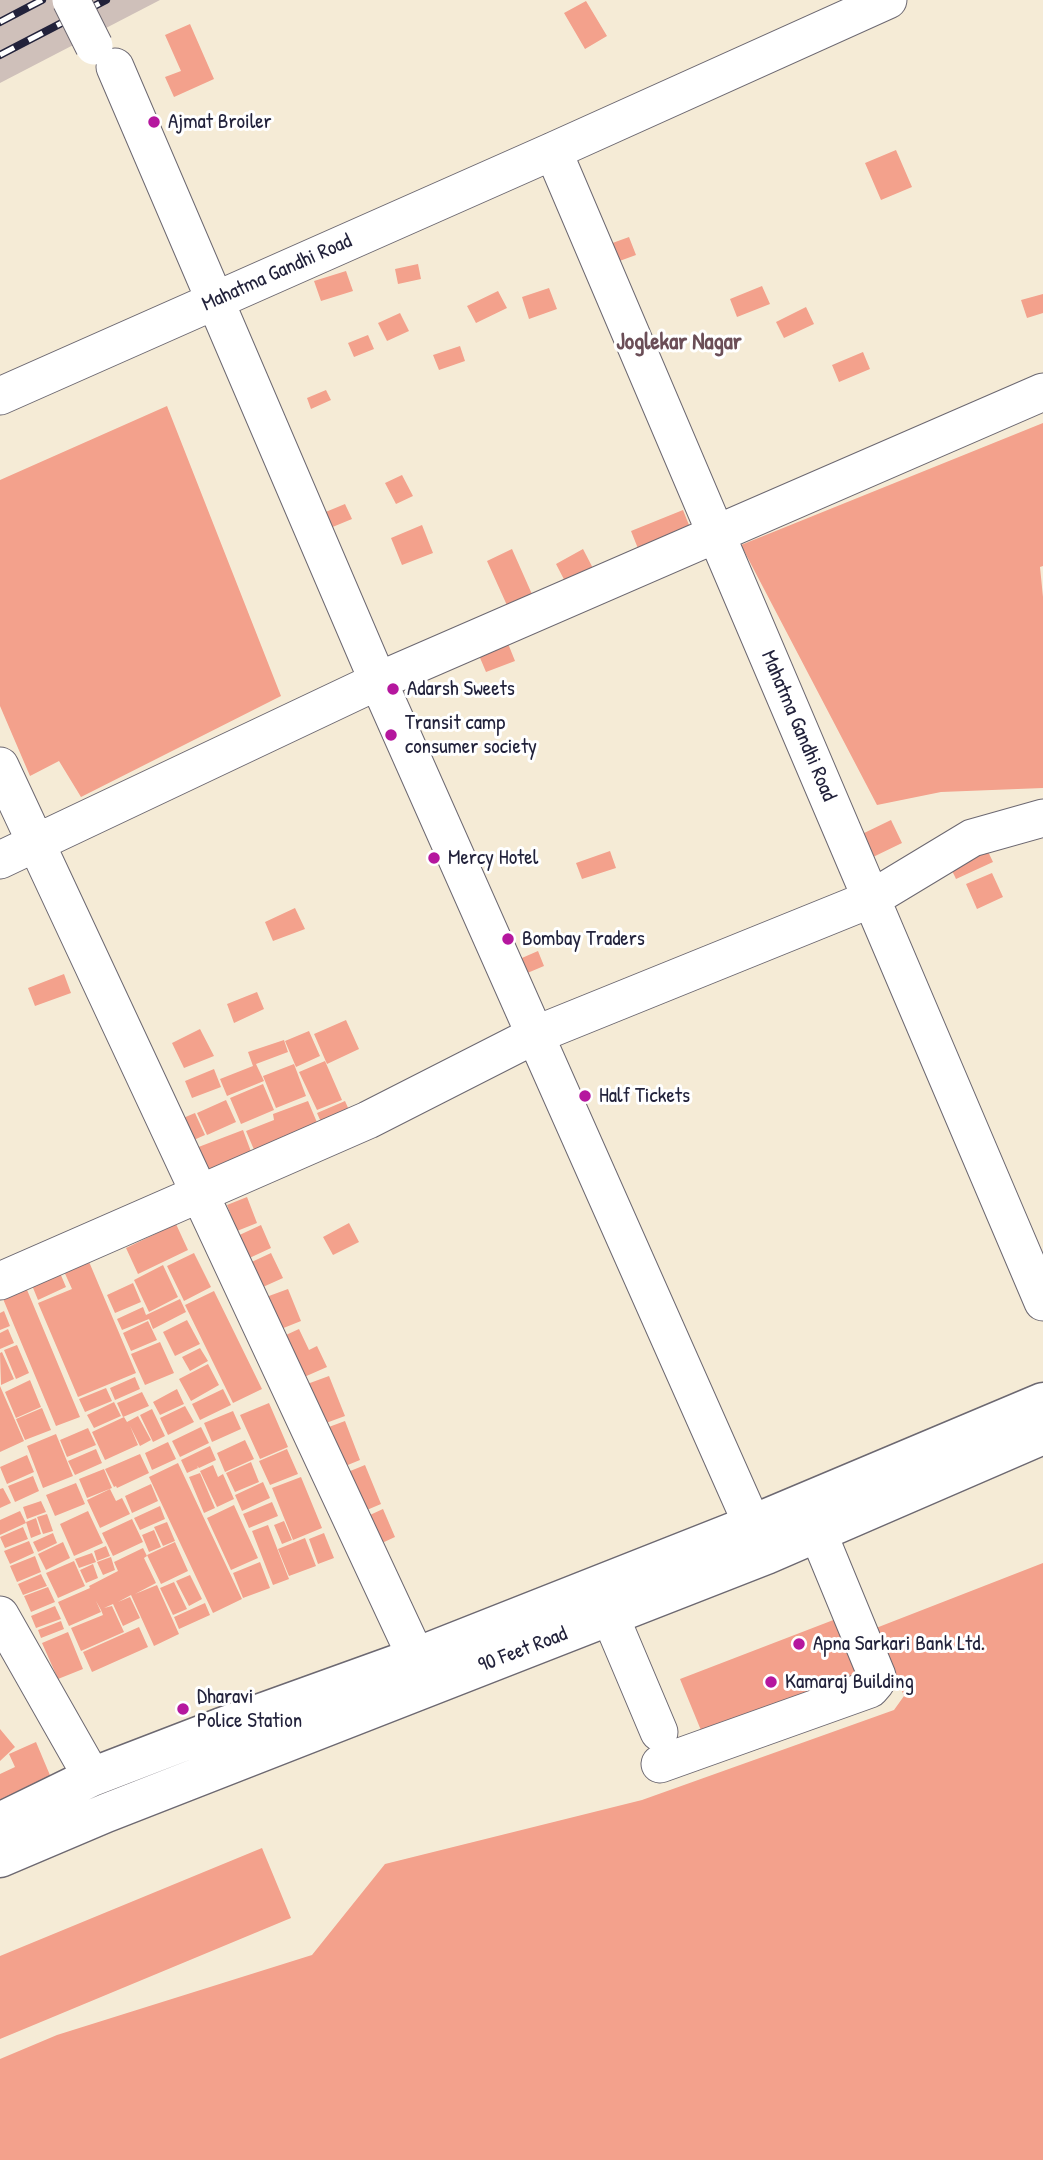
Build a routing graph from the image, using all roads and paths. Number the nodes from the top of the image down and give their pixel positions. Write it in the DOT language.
graph roads {
  1 [pos="71,0"];
  2 [pos="888,0"];
  3 [pos="553,151"];
  4 [pos="216,300"];
  5 [pos="1043,392"];
  6 [pos="0,396"];
  7 [pos="716,534"];
  8 [pos="378,681"];
  9 [pos="0,766"];
  10 [pos="1043,818"];
  11 [pos="36,844"];
  12 [pos="0,860"];
  13 [pos="871,899"];
  14 [pos="535,1035"];
  15 [pos="200,1194"];
  16 [pos="0,1281"];
  17 [pos="1043,1302"];
  18 [pos="1043,1402"];
  19 [pos="1043,1435"];
  20 [pos="818,1532"];
  21 [pos="760,1540"];
  22 [pos="0,1615"];
  23 [pos="610,1616"];
  24 [pos="422,1672"];
  25 [pos="326,1708"];
  26 [pos="162,1750"];
  27 [pos="92,1777"];
  28 [pos="174,1786"];
  29 [pos="0,1822"];
  30 [pos="0,1858"];
  1 -- 4 [label="street, bridge"];
  2 -- 3 [label="street, Mahatma Gandhi Road"];
  3 -- 4 [label="street, Mahatma Gandhi Road"];
  3 -- 7 [label="street, Mahatma Gandhi Road"];
  4 -- 6 [label="street, Mahatma Gandhi Road"];
  4 -- 8 [label="street"];
  5 -- 7 [label="street"];
  7 -- 8 [label="street"];
  7 -- 13 [label="street, Mahatma Gandhi Road"];
  8 -- 11 [label="street"];
  8 -- 14 [label="street"];
  9 -- 11 [label="street"];
  10 -- 13 [label="street"];
  11 -- 12 [label="street"];
  11 -- 15 [label="street"];
  13 -- 14 [label="street"];
  13 -- 17 [label="street, Mahatma Gandhi Road"];
  14 -- 15 [label="street"];
  14 -- 21 [label="street"];
  15 -- 16 [label="street"];
  15 -- 24 [label="street"];
  18 -- 21 [label="main road, 90 Feet Road"];
  19 -- 20 [label="main road, 90 Feet Road"];
  20 -- 21 [label="main road, 90 Feet Road"];
  20 -- 23 [label="street"];
  21 -- 23 [label="main road, 90 Feet Road"];
  21 -- 24 [label="main road, 90 Feet Road"];
  22 -- 27 [label="street"];
  23 -- 24 [label="main road, 90 Feet Road"];
  24 -- 25 [label="main road, 90 Feet Road"];
  25 -- 26 [label="main road, 90 Feet Road"];
  25 -- 28 [label="main road, 90 Feet Road"];
  26 -- 27 [label="main road, 90 Feet Road"];
  26 -- 28 [label="main road"];
  27 -- 29 [label="main road, 90 Feet Road"];
  28 -- 30 [label="main road, 90 Feet Road"];
}
